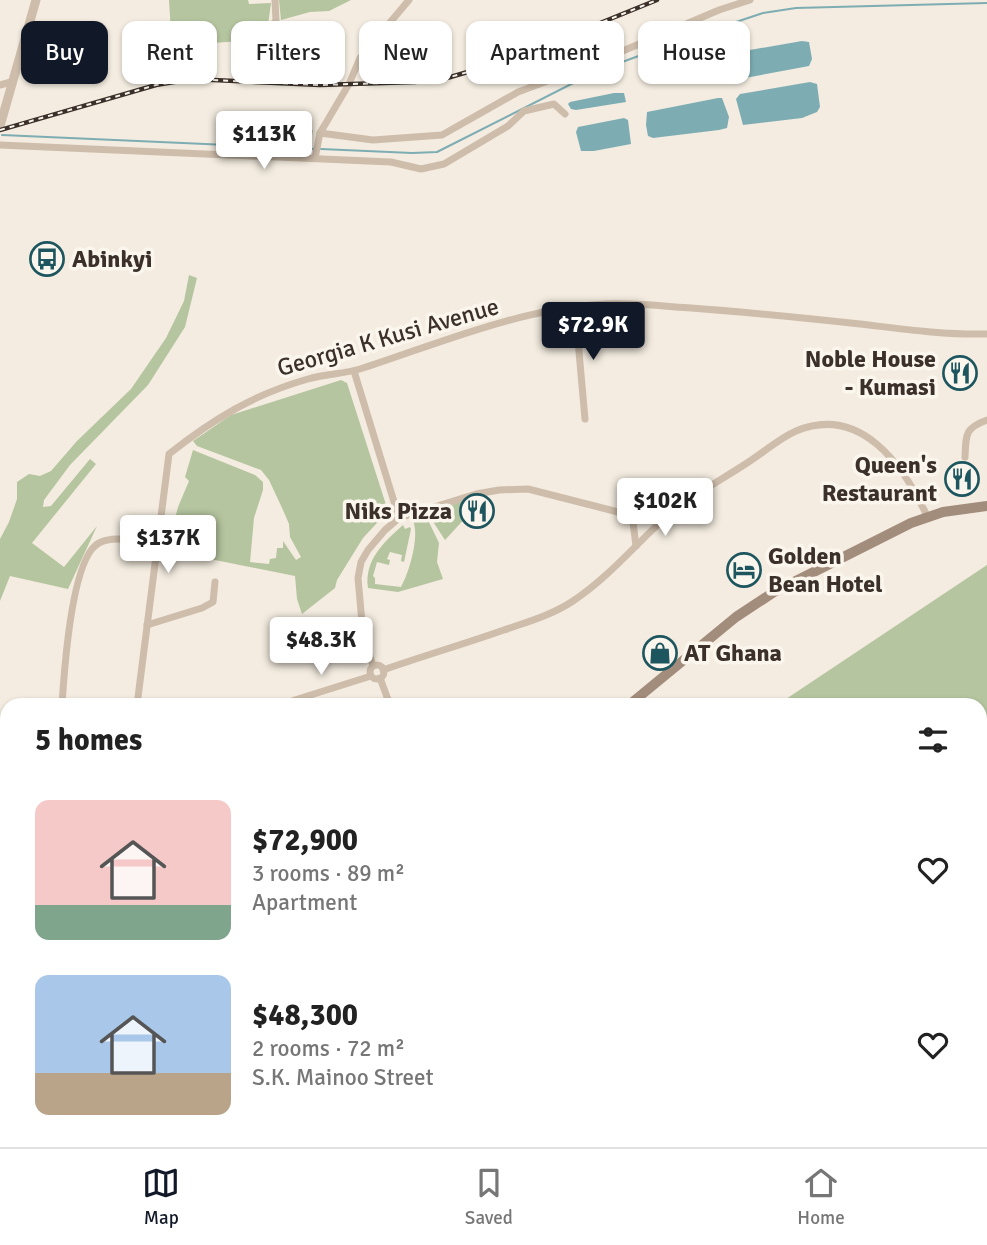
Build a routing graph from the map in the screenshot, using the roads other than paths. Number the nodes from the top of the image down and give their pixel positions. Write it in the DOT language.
graph roads {
  1 [pos="36,0"];
  2 [pos="275,0"];
  3 [pos="409,0"];
  4 [pos="750,0"];
  5 [pos="275,21"];
  6 [pos="11,82"];
  7 [pos="0,85"];
  8 [pos="565,114"];
  9 [pos="0,126"];
  10 [pos="320,133"];
  11 [pos="0,145"];
  12 [pos="316,156"];
  13 [pos="575,307"];
  14 [pos="987,334"];
  15 [pos="354,371"];
  16 [pos="585,419"];
  17 [pos="987,420"];
  18 [pos="965,457"];
  19 [pos="987,506"];
  20 [pos="632,514"];
  21 [pos="670,514"];
  22 [pos="927,516"];
  23 [pos="399,518"];
  24 [pos="636,546"];
  25 [pos="158,547"];
  26 [pos="215,582"];
  27 [pos="148,625"];
  28 [pos="373,666"];
  29 [pos="382,674"];
  30 [pos="371,676"];
  31 [pos="63,698"];
  32 [pos="137,698"];
  33 [pos="301,698"];
  34 [pos="388,698"];
  35 [pos="638,698"];
  1 -- 6 [label="street"];
  2 -- 5 [label="street"];
  3 -- 10 [label="street"];
  4 -- 10 [label="street"];
  6 -- 7 [label="street"];
  6 -- 9 [label="street"];
  8 -- 12 [label="street"];
  10 -- 12 [label="street"];
  11 -- 12 [label="street"];
  13 -- 14 [label="street, Georgia K Kusi Avenue"];
  13 -- 15 [label="street, Georgia K Kusi Avenue"];
  13 -- 16 [label="street"];
  15 -- 23 [label="street"];
  15 -- 25 [label="street, Georgia K Kusi Avenue"];
  17 -- 18 [label="street"];
  19 -- 22 [label="main road"];
  20 -- 21 [label="street"];
  20 -- 23 [label="street"];
  20 -- 24 [label="street"];
  21 -- 22 [label="street"];
  21 -- 24 [label="street"];
  22 -- 35 [label="main road"];
  23 -- 28 [label="street"];
  24 -- 29 [label="street"];
  25 -- 27 [label="street"];
  25 -- 31 [label="street"];
  26 -- 27 [label="street"];
  27 -- 32 [label="street"];
  28 -- 29 [label="street"];
  28 -- 30 [label="street"];
  29 -- 30 [label="street"];
  29 -- 34 [label="street"];
  30 -- 33 [label="street"];
}
